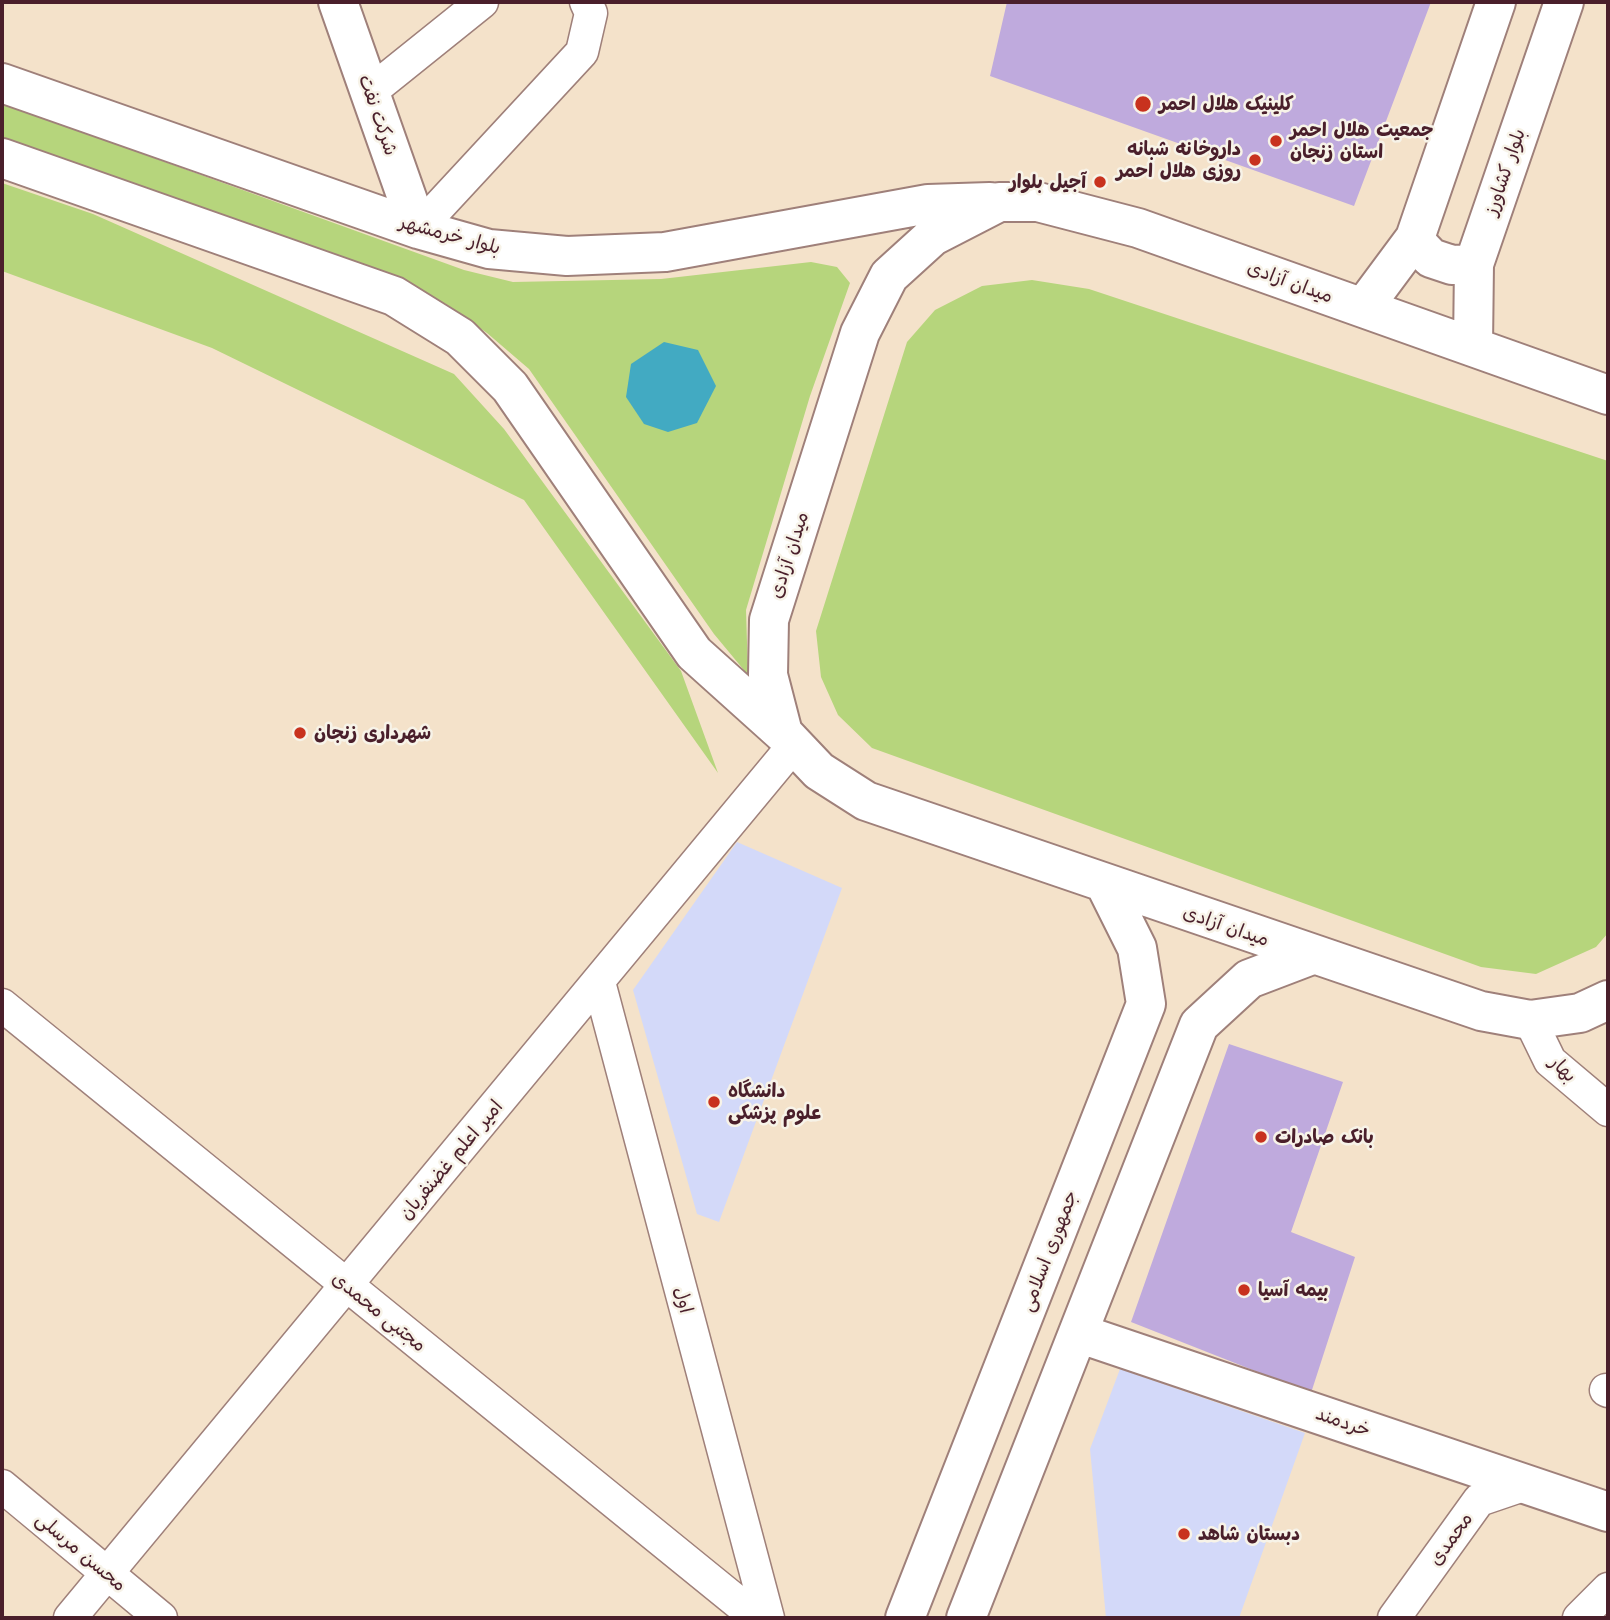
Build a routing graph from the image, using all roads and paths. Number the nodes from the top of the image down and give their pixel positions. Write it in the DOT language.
graph roads {
  1 [pos="338,2"];
  2 [pos="482,2"];
  3 [pos="586,2"];
  4 [pos="1496,2"];
  5 [pos="1563,2"];
  6 [pos="2,83"];
  7 [pos="370,92"];
  8 [pos="2,158"];
  9 [pos="999,202"];
  10 [pos="418,229"];
  11 [pos="1413,240"];
  12 [pos="1474,264"];
  13 [pos="1363,308"];
  14 [pos="1473,346"];
  15 [pos="1608,395"];
  16 [pos="789,739"];
  17 [pos="1105,884"];
  18 [pos="1311,955"];
  19 [pos="599,982"];
  20 [pos="2,1005"];
  21 [pos="1599,1007"];
  22 [pos="1530,1020"];
  23 [pos="1608,1110"];
  24 [pos="347,1285"];
  25 [pos="1078,1333"];
  26 [pos="1526,1484"];
  27 [pos="2,1486"];
  28 [pos="1608,1512"];
  29 [pos="107,1574"];
  30 [pos="1608,1589"];
  31 [pos="70,1618"];
  32 [pos="161,1618"];
  33 [pos="757,1618"];
  34 [pos="768,1618"];
  35 [pos="905,1618"];
  36 [pos="966,1618"];
  37 [pos="1394,1618"];
  38 [pos="1579,1618"];
  1 -- 7 [label="main road, شرکت نفت"];
  2 -- 7 [label="street"];
  3 -- 10 [label="street"];
  4 -- 11 [label="main road"];
  5 -- 12 [label="main road, بلوار کشاورز"];
  6 -- 10 [label="main road, بلوار خرمشهر"];
  7 -- 10 [label="main road, شرکت نفت"];
  8 -- 16 [label="main road"];
  9 -- 10 [label="main road, بلوار خرمشهر"];
  9 -- 13 [label="main road, میدان آزادی"];
  9 -- 16 [label="main road, میدان آزادی"];
  11 -- 12 [label="main road"];
  11 -- 13 [label="main road"];
  12 -- 14 [label="main road, بلوار کشاورز"];
  13 -- 14 [label="main road, میدان آزادی"];
  14 -- 15 [label="main road, میدان آزادی"];
  16 -- 17 [label="main road, میدان آزادی"];
  16 -- 19 [label="street, امیر اعلم غضنفریان"];
  17 -- 18 [label="main road, میدان آزادی"];
  17 -- 35 [label="main road, جمهوری اسلامی"];
  18 -- 22 [label="main road, میدان آزادی"];
  18 -- 25 [label="main road"];
  19 -- 24 [label="street, امیر اعلم غضنفریان"];
  19 -- 34 [label="street, اول"];
  20 -- 24 [label="street, مجتبی محمدی"];
  21 -- 22 [label="main road, میدان آزادی"];
  22 -- 23 [label="street, بهار"];
  24 -- 29 [label="street, امیر اعلم غضنفریان"];
  24 -- 33 [label="street, مجتبی محمدی"];
  25 -- 26 [label="main road, خردمند"];
  25 -- 36 [label="main road"];
  26 -- 28 [label="main road, خردمند"];
  26 -- 37 [label="street, محمدی"];
  27 -- 29 [label="street, محسن مرسلی"];
  29 -- 31 [label="street, امیر اعلم غضنفریان"];
  29 -- 32 [label="street, محسن مرسلی"];
  30 -- 38 [label="street"];
}
